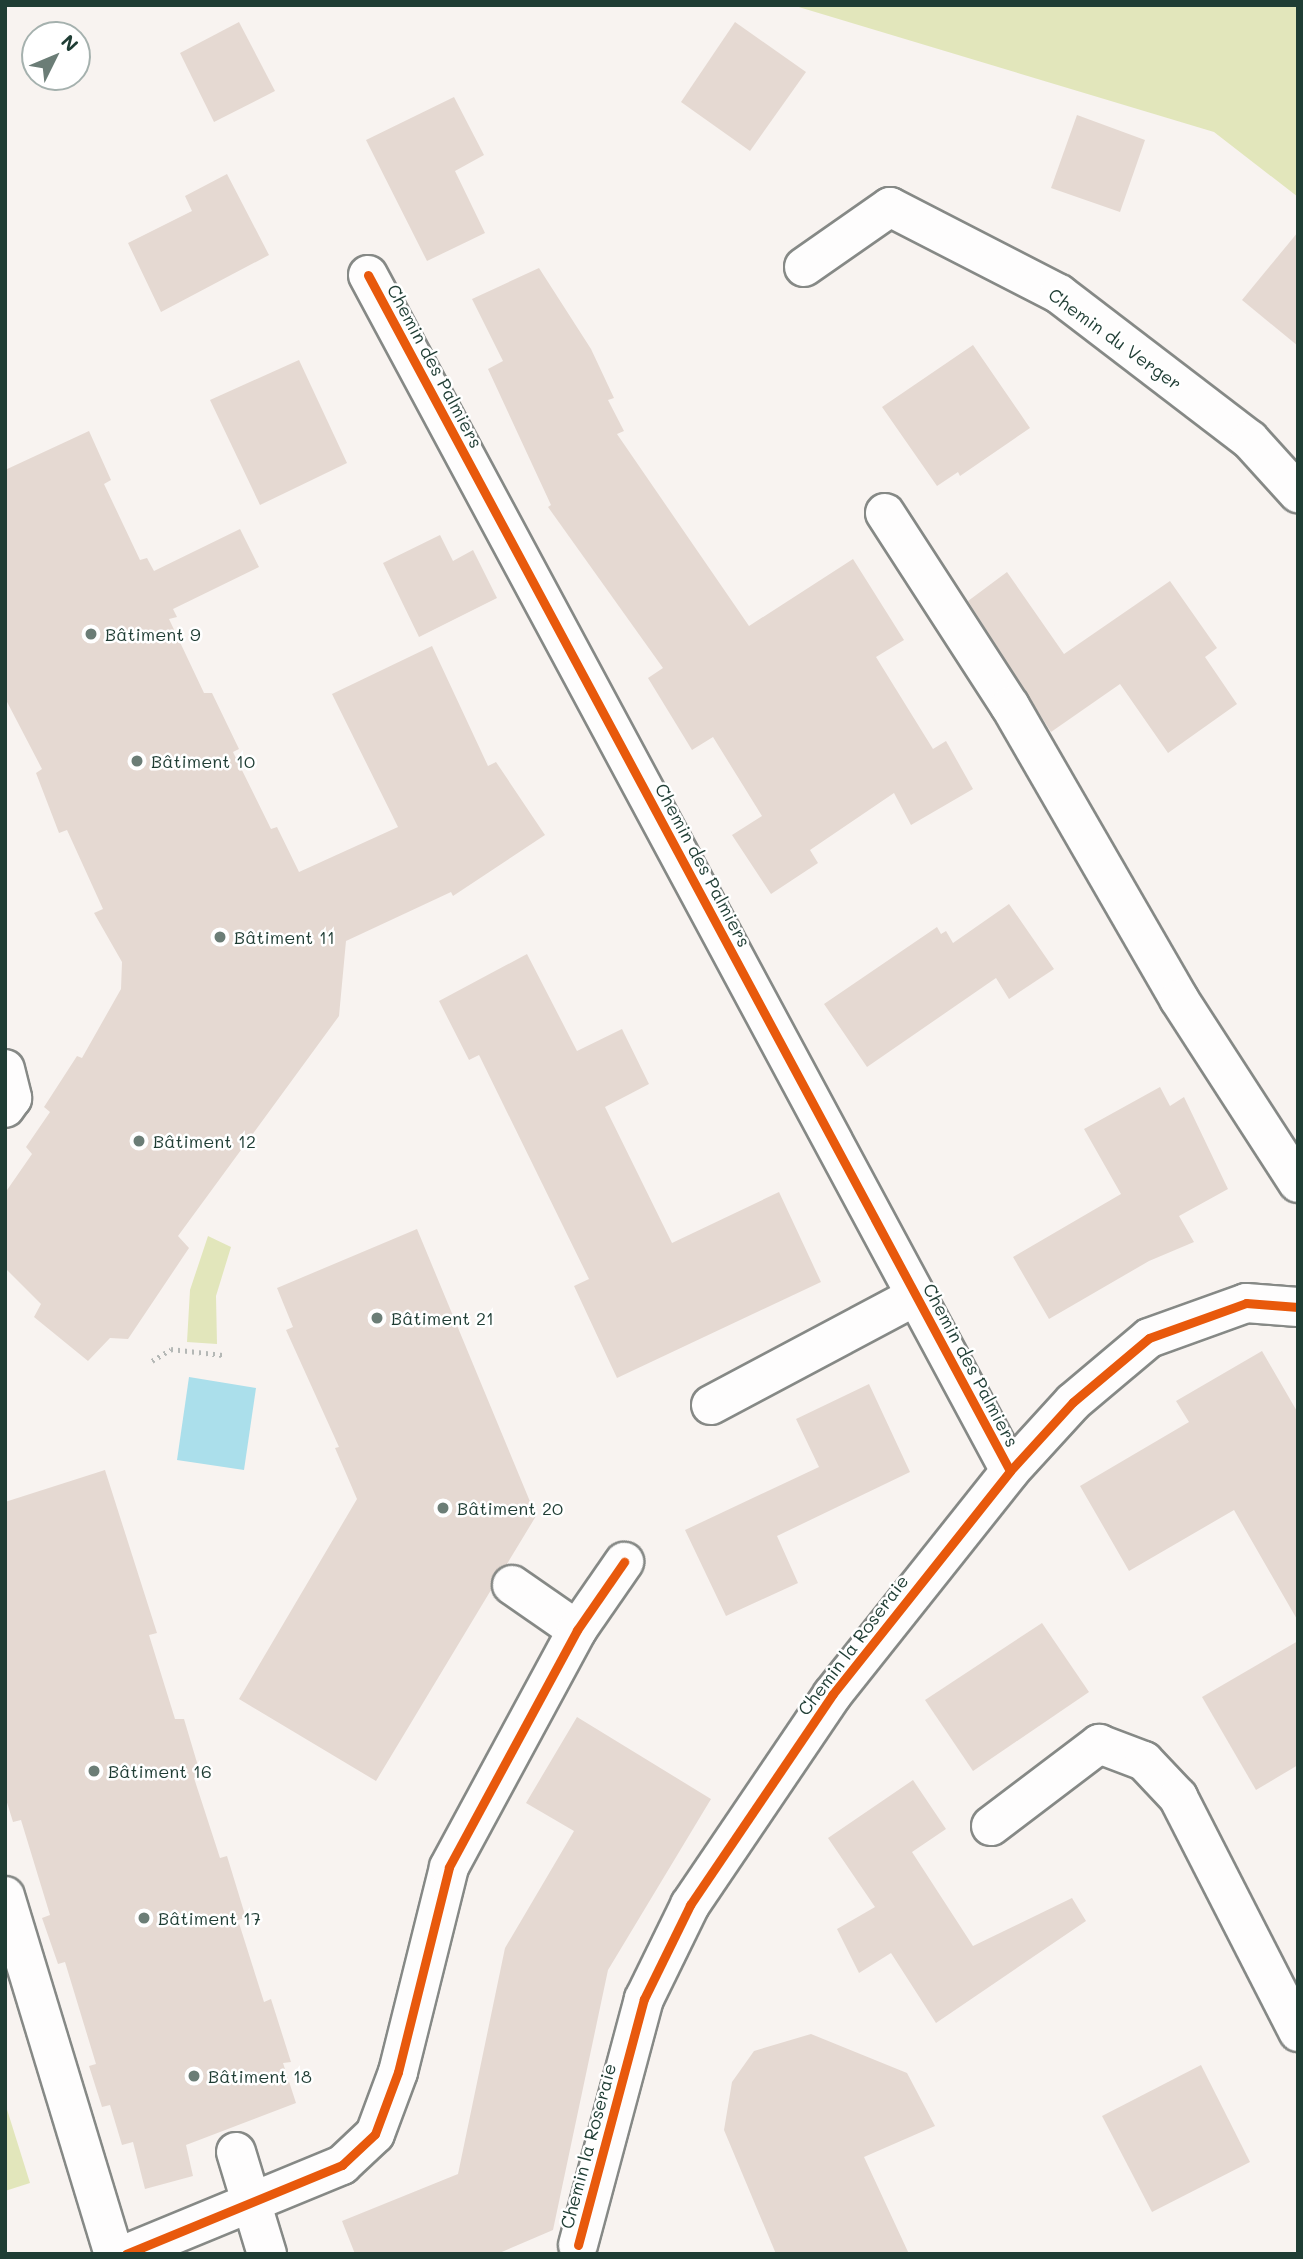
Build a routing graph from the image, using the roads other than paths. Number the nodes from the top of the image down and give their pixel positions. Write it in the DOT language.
graph roads {
  1 [pos="804,267"];
  2 [pos="368,275"];
  3 [pos="1298,493"];
  4 [pos="885,513"];
  5 [pos="5,1069"];
  6 [pos="5,1108"];
  7 [pos="1298,1183"];
  8 [pos="916,1296"];
  9 [pos="1298,1307"];
  10 [pos="711,1405"];
  11 [pos="1010,1471"];
  12 [pos="624,1562"];
  13 [pos="512,1586"];
  14 [pos="577,1630"];
  15 [pos="991,1826"];
  16 [pos="5,1896"];
  17 [pos="1298,2032"];
  18 [pos="236,2152"];
  19 [pos="252,2202"];
  20 [pos="578,2245"];
  21 [pos="114,2254"];
  22 [pos="126,2254"];
  23 [pos="267,2254"];
  1 -- 3 [label="street, Chemin du Verger"];
  2 -- 8 [label="street, Chemin des Palmiers"];
  4 -- 7 [label="street"];
  5 -- 6 [label="street"];
  8 -- 10 [label="street"];
  8 -- 11 [label="street, Chemin des Palmiers"];
  9 -- 11 [label="street, Chemin la Roseraie"];
  11 -- 20 [label="street, Chemin la Roseraie"];
  12 -- 14 [label="street"];
  13 -- 14 [label="street"];
  14 -- 19 [label="street"];
  15 -- 17 [label="street"];
  16 -- 21 [label="street"];
  18 -- 19 [label="street"];
  19 -- 22 [label="street"];
  19 -- 23 [label="street"];
}
